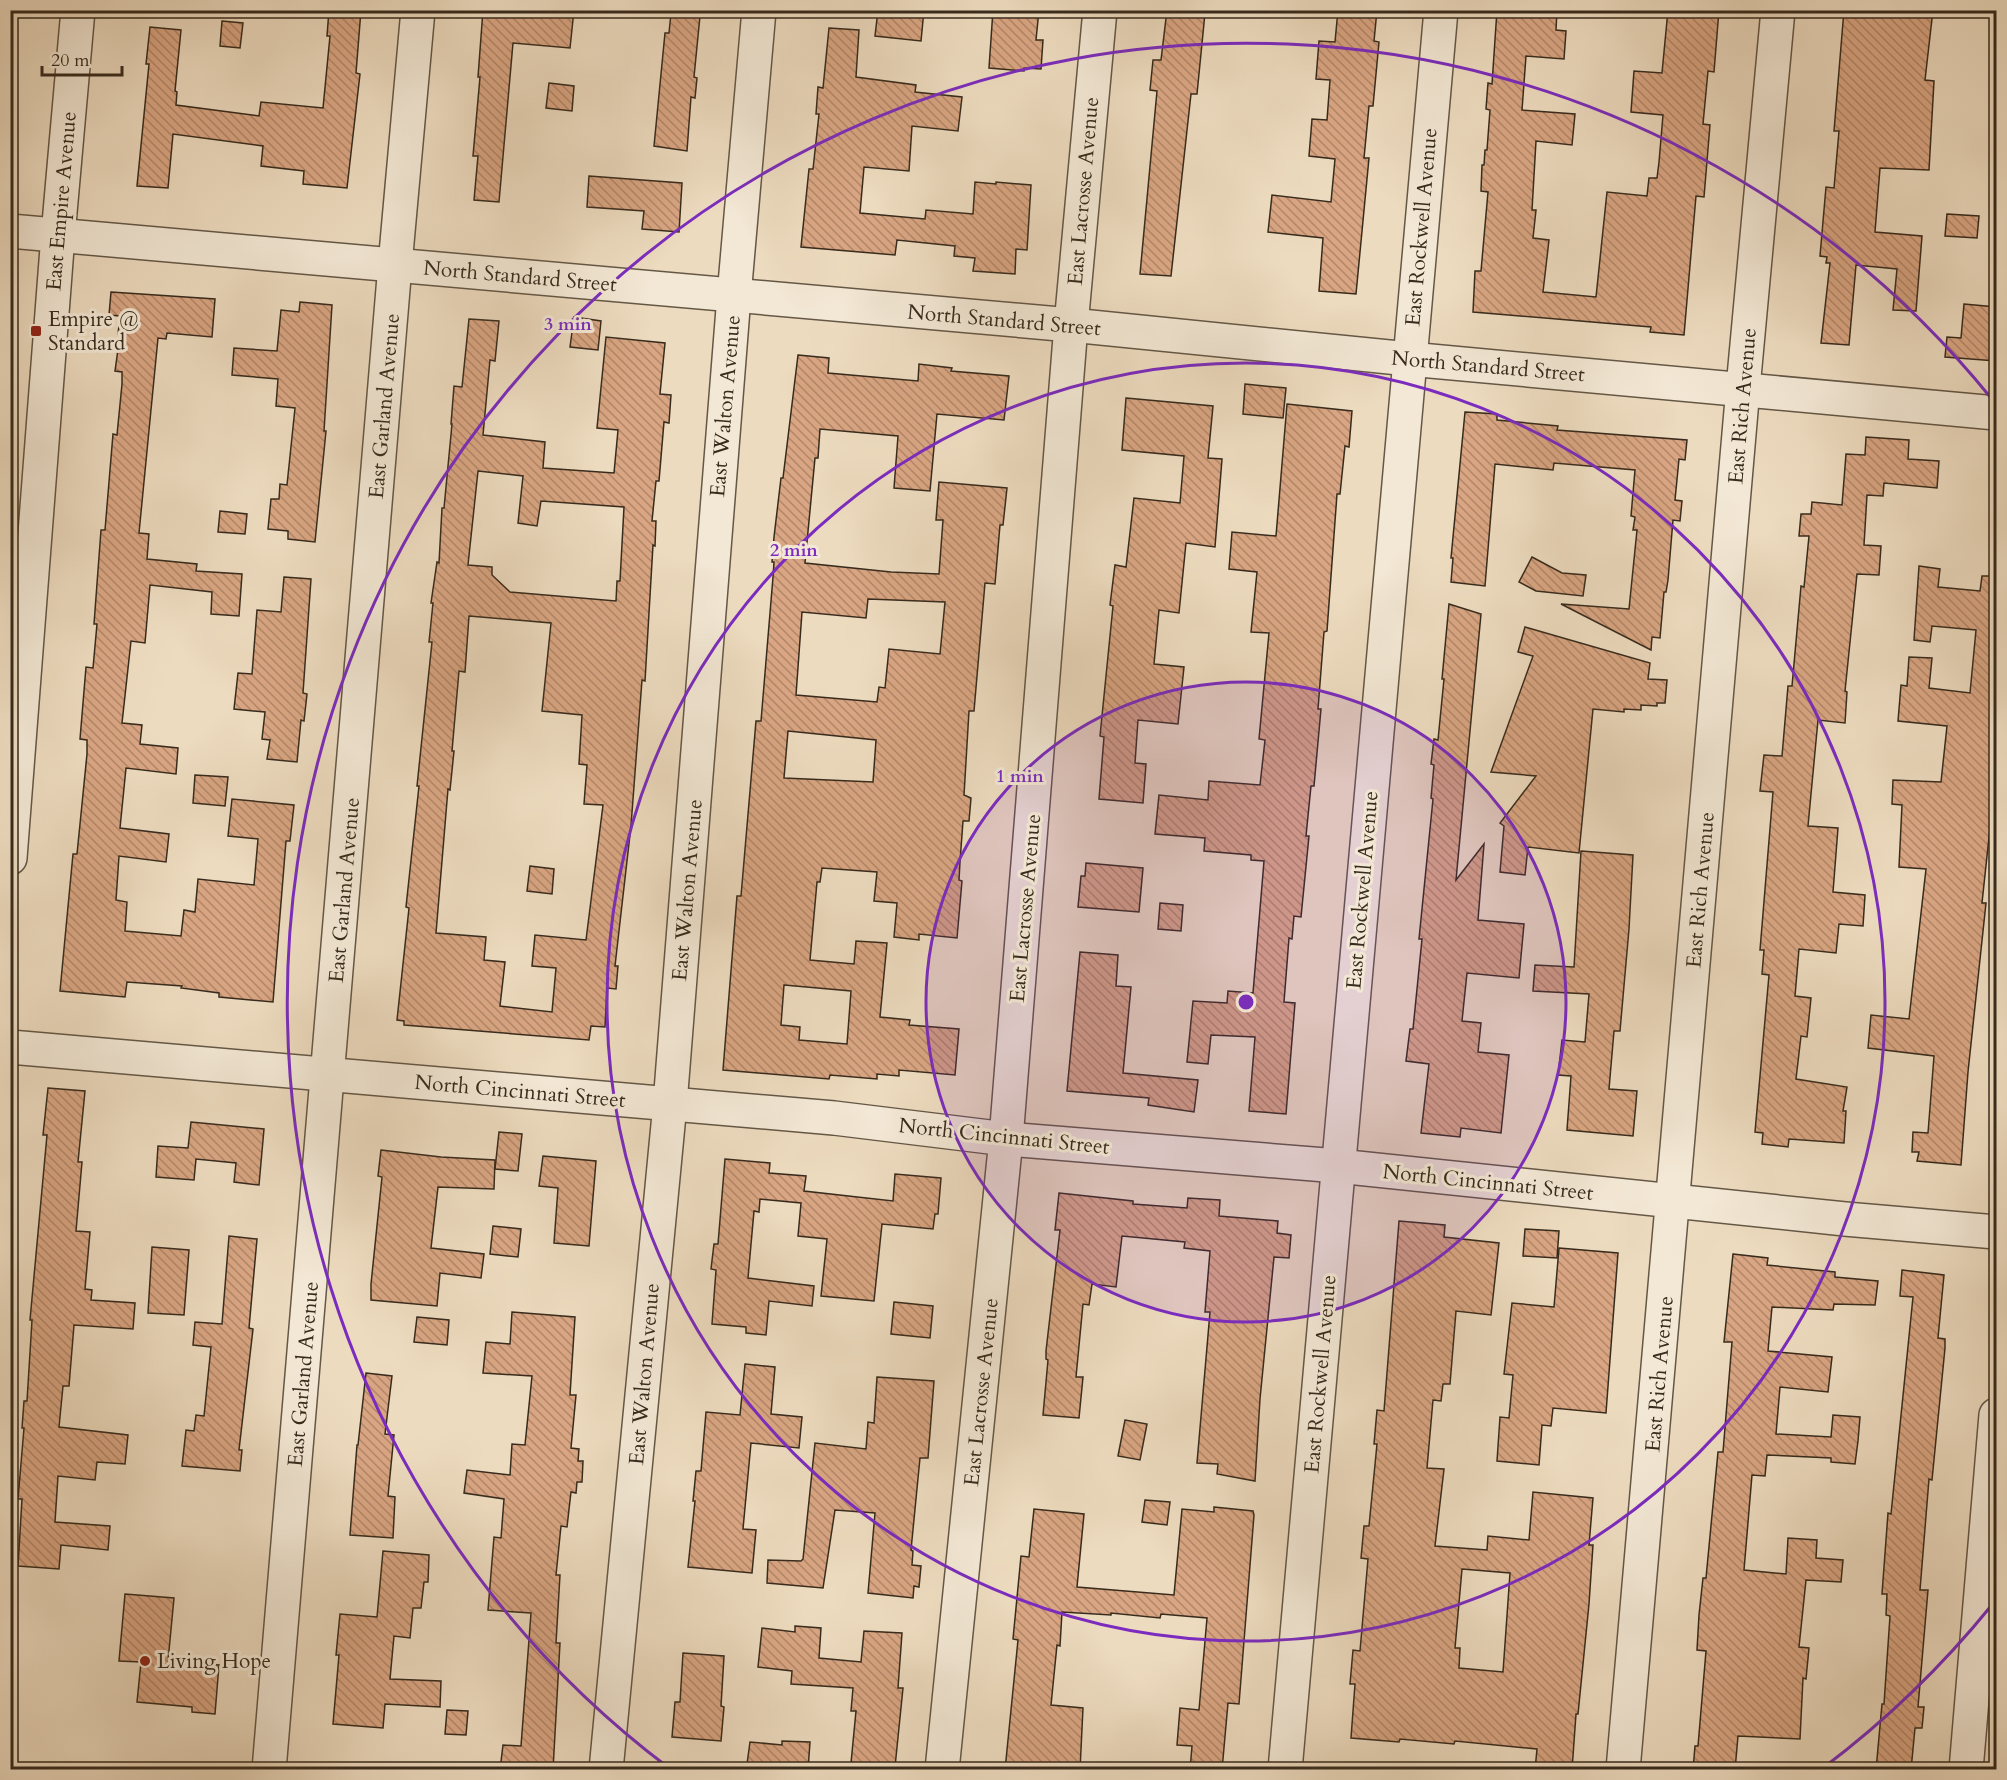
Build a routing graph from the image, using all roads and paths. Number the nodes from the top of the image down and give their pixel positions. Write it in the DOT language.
graph roads {
  1 [pos="78,10"];
  2 [pos="418,10"];
  3 [pos="759,10"];
  4 [pos="1100,10"];
  5 [pos="1441,10"];
  6 [pos="1778,10"];
  7 [pos="10,231"];
  8 [pos="58,235"];
  9 [pos="395,265"];
  10 [pos="734,296"];
  11 [pos="1071,325"];
  12 [pos="1409,359"];
  13 [pos="1743,388"];
  14 [pos="1996,413"];
  15 [pos="10,858"];
  16 [pos="10,1047"];
  17 [pos="329,1074"];
  18 [pos="670,1104"];
  19 [pos="1006,1139"];
  20 [pos="1338,1166"];
  21 [pos="1674,1200"];
  22 [pos="1996,1232"];
  23 [pos="1996,1415"];
  24 [pos="269,1770"];
  25 [pos="606,1770"];
  26 [pos="942,1770"];
  27 [pos="1285,1770"];
  28 [pos="1623,1770"];
  29 [pos="1966,1770"];
  1 -- 8 [label="street, East Empire Avenue"];
  2 -- 9 [label="street, East Garland Avenue"];
  3 -- 10 [label="street, East Walton Avenue"];
  4 -- 11 [label="street, East Lacrosse Avenue"];
  5 -- 12 [label="street, East Rockwell Avenue"];
  6 -- 13 [label="street, East Rich Avenue"];
  7 -- 8 [label="street, North Standard Street"];
  8 -- 9 [label="street, North Standard Street"];
  8 -- 15 [label="street, East Empire Avenue"];
  9 -- 10 [label="street, North Standard Street"];
  9 -- 17 [label="street, East Garland Avenue"];
  10 -- 11 [label="street, North Standard Street"];
  10 -- 18 [label="street, East Walton Avenue"];
  11 -- 12 [label="street, North Standard Street"];
  11 -- 19 [label="street, East Lacrosse Avenue"];
  12 -- 13 [label="street, North Standard Street"];
  12 -- 20 [label="street, East Rockwell Avenue"];
  13 -- 14 [label="street, North Standard Street"];
  13 -- 21 [label="street, East Rich Avenue"];
  16 -- 17 [label="street, North Cincinnati Street"];
  17 -- 18 [label="street, North Cincinnati Street"];
  17 -- 24 [label="street, East Garland Avenue"];
  18 -- 19 [label="street, North Cincinnati Street"];
  18 -- 25 [label="street, East Walton Avenue"];
  19 -- 20 [label="street, North Cincinnati Street"];
  19 -- 26 [label="street, East Lacrosse Avenue"];
  20 -- 21 [label="street, North Cincinnati Street"];
  20 -- 27 [label="street, East Rockwell Avenue"];
  21 -- 22 [label="street, North Cincinnati Street"];
  21 -- 28 [label="street, East Rich Avenue"];
  23 -- 29 [label="street"];
}
